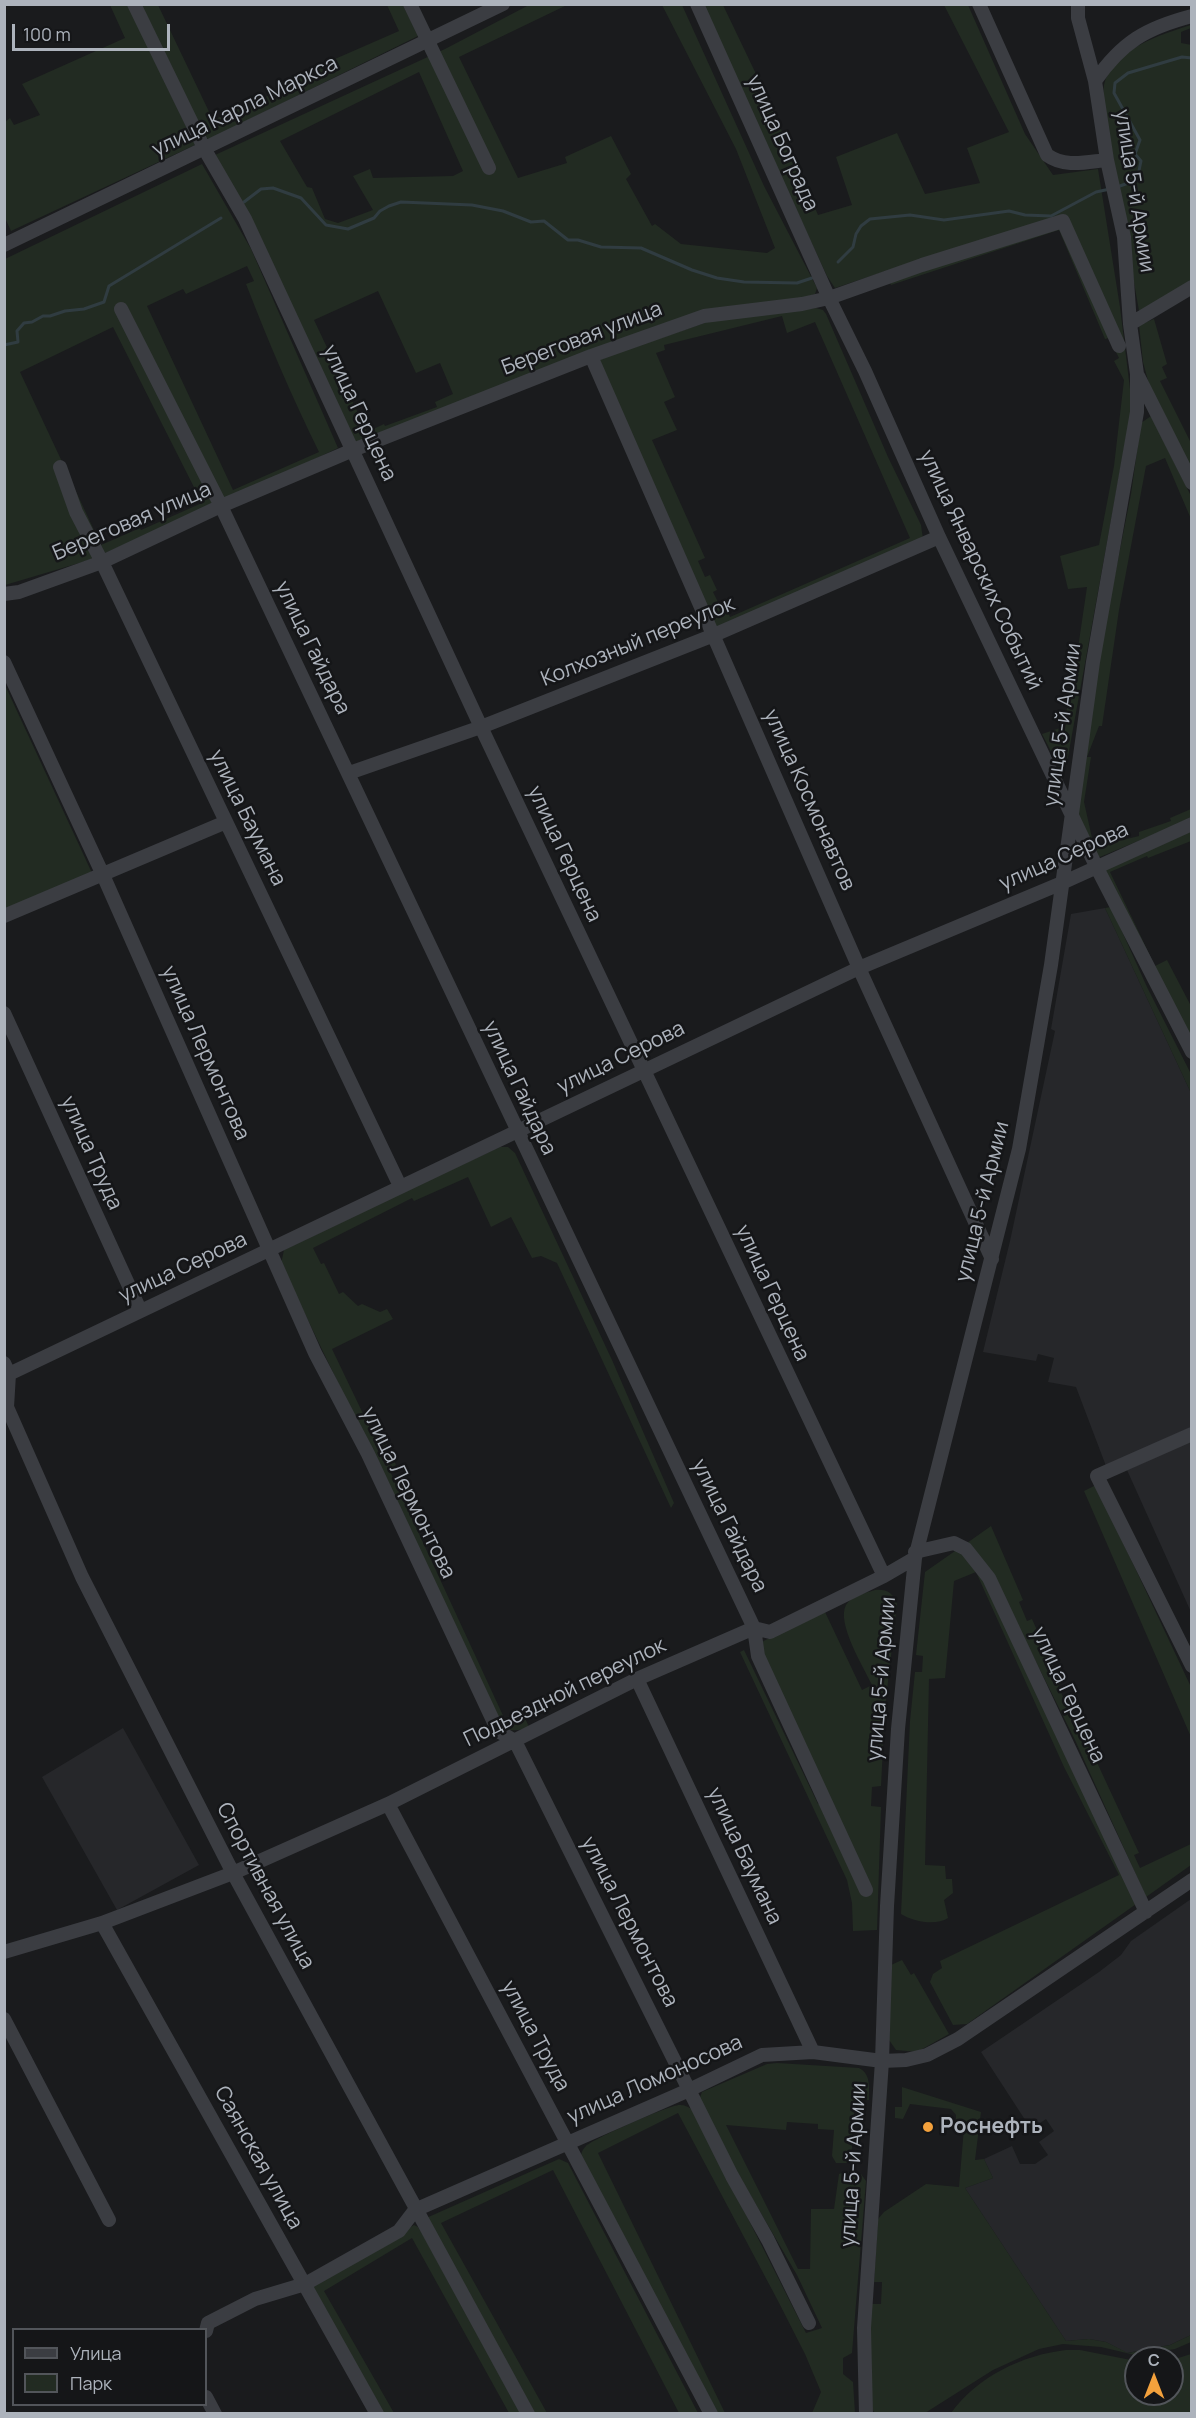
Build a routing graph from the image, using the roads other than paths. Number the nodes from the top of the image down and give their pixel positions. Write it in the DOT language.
graph roads {
  1 [pos="134,4"];
  2 [pos="410,4"];
  3 [pos="503,4"];
  4 [pos="698,4"];
  5 [pos="979,4"];
  6 [pos="1077,4"];
  7 [pos="1191,16"];
  8 [pos="428,42"];
  9 [pos="1095,81"];
  10 [pos="205,150"];
  11 [pos="1107,160"];
  12 [pos="489,168"];
  13 [pos="6,241"];
  14 [pos="1191,286"];
  15 [pos="829,298"];
  16 [pos="121,309"];
  17 [pos="1130,324"];
  18 [pos="1119,346"];
  19 [pos="591,356"];
  20 [pos="1137,374"];
  21 [pos="353,450"];
  22 [pos="60,466"];
  23 [pos="1191,483"];
  24 [pos="221,506"];
  25 [pos="939,537"];
  26 [pos="102,562"];
  27 [pos="4,594"];
  28 [pos="714,635"];
  29 [pos="4,662"];
  30 [pos="481,727"];
  31 [pos="349,773"];
  32 [pos="1072,815"];
  33 [pos="226,822"];
  34 [pos="1191,824"];
  35 [pos="1096,866"];
  36 [pos="103,875"];
  37 [pos="1062,883"];
  38 [pos="4,916"];
  39 [pos="859,968"];
  40 [pos="4,1013"];
  41 [pos="1191,1052"];
  42 [pos="643,1070"];
  43 [pos="516,1131"];
  44 [pos="400,1186"];
  45 [pos="269,1251"];
  46 [pos="992,1259"];
  47 [pos="140,1310"];
  48 [pos="7,1368"];
  49 [pos="1191,1434"];
  50 [pos="915,1555"];
  51 [pos="884,1576"];
  52 [pos="754,1628"];
  53 [pos="1191,1666"];
  54 [pos="637,1679"];
  55 [pos="515,1741"];
  56 [pos="388,1804"];
  57 [pos="233,1873"];
  58 [pos="1191,1880"];
  59 [pos="866,1890"];
  60 [pos="1146,1912"];
  61 [pos="102,1923"];
  62 [pos="4,1952"];
  63 [pos="4,2019"];
  64 [pos="813,2052"];
  65 [pos="882,2061"];
  66 [pos="689,2090"];
  67 [pos="567,2143"];
  68 [pos="415,2210"];
  69 [pos="109,2220"];
  70 [pos="305,2284"];
  71 [pos="809,2322"];
  72 [pos="207,2328"];
  73 [pos="207,2399"];
  74 [pos="215,2414"];
  75 [pos="377,2414"];
  76 [pos="528,2414"];
  77 [pos="711,2414"];
  78 [pos="866,2414"];
  1 -- 10 [label="street, улица Герцена"];
  2 -- 8 [label="street"];
  3 -- 8 [label="street, улица Карла Маркса"];
  4 -- 15 [label="street, улица Бограда"];
  5 -- 11 [label="street"];
  6 -- 9 [label="street, улица 5-й Армии"];
  7 -- 9 [label="street"];
  8 -- 10 [label="street, улица Карла Маркса"];
  8 -- 12 [label="street"];
  9 -- 11 [label="street, улица 5-й Армии"];
  10 -- 13 [label="street, улица Карла Маркса"];
  10 -- 21 [label="street, улица Герцена"];
  11 -- 17 [label="street, улица 5-й Армии"];
  14 -- 17 [label="street"];
  15 -- 18 [label="street, Береговая улица"];
  15 -- 19 [label="street, Береговая улица"];
  15 -- 25 [label="street, улица Январских Событий"];
  16 -- 24 [label="street, улица Гайдара"];
  17 -- 20 [label="street, улица 5-й Армии"];
  19 -- 21 [label="street, Береговая улица"];
  19 -- 28 [label="street, улица Космонавтов"];
  20 -- 23 [label="street"];
  20 -- 32 [label="street, улица 5-й Армии"];
  21 -- 24 [label="street, Береговая улица"];
  21 -- 30 [label="street, улица Герцена"];
  22 -- 26 [label="street, улица Баумана"];
  24 -- 26 [label="street, Береговая улица"];
  24 -- 31 [label="street, улица Гайдара"];
  25 -- 28 [label="street, Колхозный переулок"];
  25 -- 32 [label="street, улица Январских Событий"];
  26 -- 27 [label="street, Береговая улица"];
  26 -- 33 [label="street, улица Баумана"];
  28 -- 30 [label="street, Колхозный переулок"];
  28 -- 39 [label="street, улица Космонавтов"];
  29 -- 36 [label="street, улица Лермонтова"];
  30 -- 31 [label="street, Колхозный переулок"];
  30 -- 42 [label="street, улица Герцена"];
  31 -- 43 [label="street, улица Гайдара"];
  32 -- 35 [label="street, улица Январских Событий"];
  32 -- 37 [label="street, улица 5-й Армии"];
  33 -- 36 [label="street"];
  33 -- 44 [label="street, улица Баумана"];
  34 -- 35 [label="street, улица Серова"];
  35 -- 37 [label="street, улица Серова"];
  35 -- 41 [label="street, улица Январских Событий"];
  36 -- 38 [label="street"];
  36 -- 45 [label="street, улица Лермонтова"];
  37 -- 39 [label="street, улица Серова"];
  37 -- 46 [label="street, улица 5-й Армии"];
  39 -- 42 [label="street, улица Серова"];
  39 -- 46 [label="street, улица Космонавтов"];
  40 -- 47 [label="street, улица Труда"];
  42 -- 43 [label="street, улица Серова"];
  42 -- 51 [label="street, улица Герцена"];
  43 -- 44 [label="street, улица Серова"];
  43 -- 52 [label="street, улица Гайдара"];
  44 -- 45 [label="street, улица Серова"];
  45 -- 47 [label="street, улица Серова"];
  45 -- 55 [label="street, улица Лермонтова"];
  46 -- 50 [label="street, улица 5-й Армии"];
  47 -- 48 [label="street, улица Серова"];
  48 -- 57 [label="street, Спортивная улица"];
  49 -- 53 [label="street"];
  50 -- 51 [label="street, Подъездной переулок"];
  50 -- 60 [label="street, улица Герцена"];
  50 -- 65 [label="street, улица 5-й Армии"];
  51 -- 52 [label="street, Подъездной переулок"];
  52 -- 54 [label="street, Подъездной переулок"];
  52 -- 59 [label="street, улица Гайдара"];
  54 -- 55 [label="street, Подъездной переулок"];
  54 -- 64 [label="street, улица Баумана"];
  55 -- 56 [label="street, Подъездной переулок"];
  55 -- 66 [label="street, улица Лермонтова"];
  56 -- 57 [label="street, Подъездной переулок"];
  56 -- 67 [label="street, улица Труда"];
  57 -- 61 [label="street, Подъездной переулок"];
  57 -- 68 [label="street, Спортивная улица"];
  58 -- 60 [label="street, улица Ломоносова"];
  60 -- 65 [label="street, улица Ломоносова"];
  61 -- 62 [label="street, Подъездной переулок"];
  61 -- 70 [label="street, Саянская улица"];
  63 -- 69 [label="street"];
  64 -- 65 [label="street, улица Ломоносова"];
  64 -- 66 [label="street, улица Ломоносова"];
  65 -- 78 [label="street, улица 5-й Армии"];
  66 -- 67 [label="street, улица Ломоносова"];
  66 -- 71 [label="street, улица Лермонтова"];
  67 -- 68 [label="street, улица Ломоносова"];
  67 -- 77 [label="street, улица Труда"];
  68 -- 70 [label="street, улица Ломоносова"];
  68 -- 76 [label="street, Спортивная улица"];
  70 -- 72 [label="street, улица Ломоносова"];
  70 -- 75 [label="street, Саянская улица"];
  73 -- 74 [label="street"];
}
